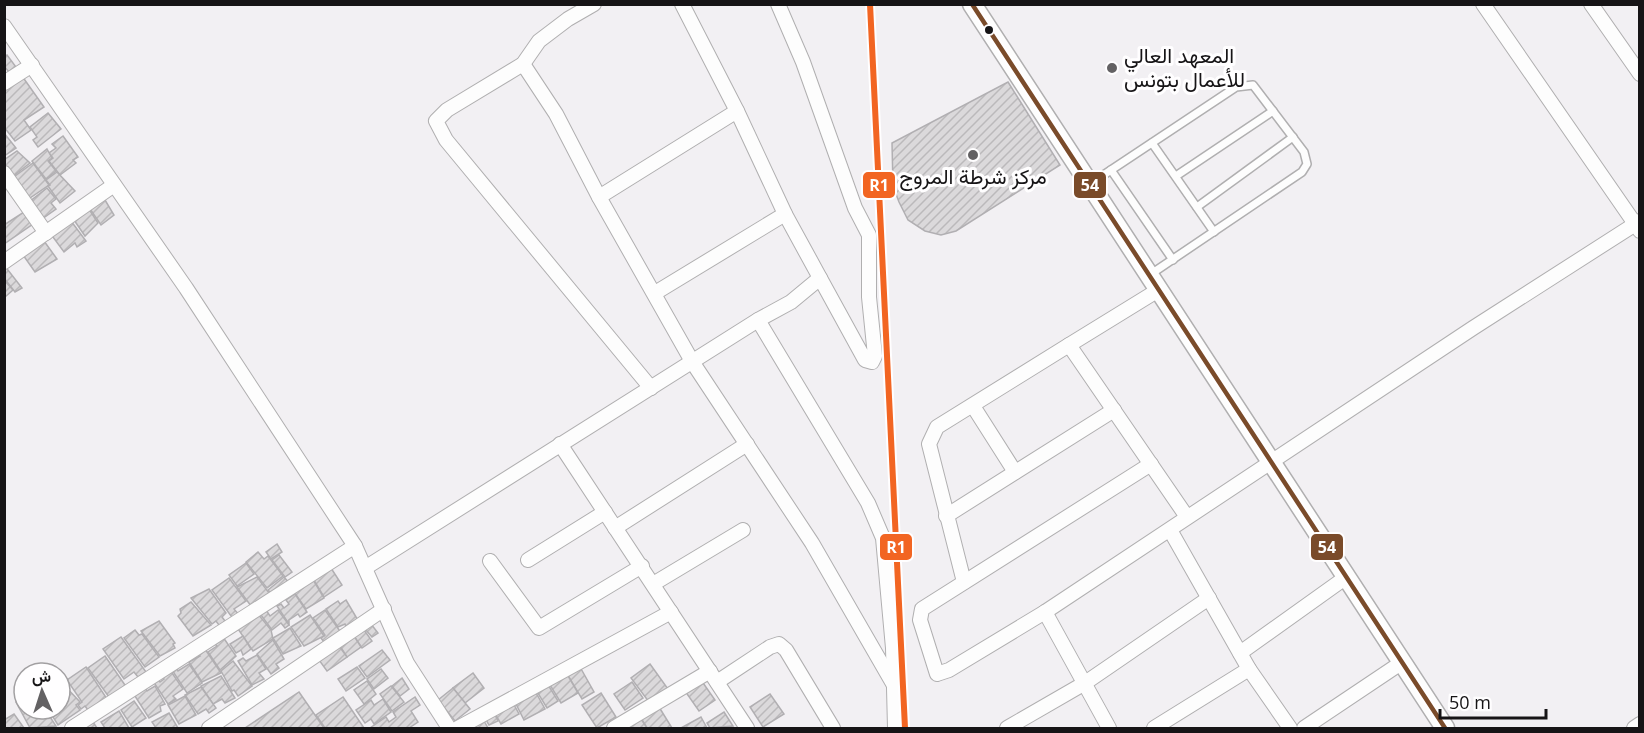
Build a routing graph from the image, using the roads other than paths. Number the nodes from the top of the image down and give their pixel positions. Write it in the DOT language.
graph roads {
  1 [pos="594,4"];
  2 [pos="682,4"];
  3 [pos="778,4"];
  4 [pos="972,4"];
  5 [pos="1483,4"];
  6 [pos="1591,4"];
  7 [pos="4,26"];
  8 [pos="523,64"];
  9 [pos="32,65"];
  10 [pos="1640,74"];
  11 [pos="4,83"];
  12 [pos="737,111"];
  13 [pos="1273,111"];
  14 [pos="1293,137"];
  15 [pos="1152,143"];
  16 [pos="1111,170"];
  17 [pos="4,173"];
  18 [pos="1176,176"];
  19 [pos="1090,184"];
  20 [pos="114,185"];
  21 [pos="599,197"];
  22 [pos="1197,207"];
  23 [pos="785,214"];
  24 [pos="1638,226"];
  25 [pos="1214,232"];
  26 [pos="46,233"];
  27 [pos="1173,260"];
  28 [pos="4,262"];
  29 [pos="820,278"];
  30 [pos="1155,282"];
  31 [pos="655,293"];
  32 [pos="758,320"];
  33 [pos="1069,345"];
  34 [pos="693,363"];
  35 [pos="651,388"];
  36 [pos="973,406"];
  37 [pos="1114,410"];
  38 [pos="560,444"];
  39 [pos="747,444"];
  40 [pos="1151,464"];
  41 [pos="1269,464"];
  42 [pos="1015,472"];
  43 [pos="605,512"];
  44 [pos="946,516"];
  45 [pos="1187,517"];
  46 [pos="615,528"];
  47 [pos="742,530"];
  48 [pos="1170,530"];
  49 [pos="355,546"];
  50 [pos="528,560"];
  51 [pos="490,561"];
  52 [pos="642,566"];
  53 [pos="365,568"];
  54 [pos="1345,578"];
  55 [pos="964,582"];
  56 [pos="653,584"];
  57 [pos="1209,598"];
  58 [pos="384,609"];
  59 [pos="671,612"];
  60 [pos="1046,612"];
  61 [pos="1240,653"];
  62 [pos="1401,663"];
  63 [pos="1249,669"];
  64 [pos="713,676"];
  65 [pos="1085,683"];
  66 [pos="895,687"];
  67 [pos="1640,724"];
  68 [pos="830,727"];
  69 [pos="72,729"];
  70 [pos="209,729"];
  71 [pos="448,729"];
  72 [pos="458,729"];
  73 [pos="614,729"];
  74 [pos="747,729"];
  75 [pos="895,729"];
  76 [pos="1007,729"];
  77 [pos="1109,729"];
  78 [pos="1154,729"];
  79 [pos="1290,729"];
  80 [pos="1304,729"];
  81 [pos="1445,729"];
  82 [pos="1634,729"];
  1 -- 8 [label="street"];
  2 -- 12 [label="street"];
  3 -- 29 [label="street"];
  4 -- 19 [label="street"];
  5 -- 24 [label="street"];
  6 -- 10 [label="street"];
  7 -- 9 [label="street"];
  8 -- 21 [label="street"];
  8 -- 35 [label="street"];
  9 -- 11 [label="street"];
  9 -- 20 [label="street"];
  12 -- 21 [label="street"];
  12 -- 23 [label="street"];
  13 -- 14 [label="lane"];
  13 -- 15 [label="lane"];
  13 -- 18 [label="lane"];
  14 -- 22 [label="lane"];
  14 -- 25 [label="lane"];
  15 -- 16 [label="lane"];
  15 -- 18 [label="lane"];
  16 -- 19 [label="lane"];
  16 -- 27 [label="lane"];
  17 -- 26 [label="street"];
  18 -- 22 [label="lane"];
  19 -- 30 [label="street"];
  20 -- 26 [label="street"];
  20 -- 49 [label="street"];
  21 -- 31 [label="street"];
  22 -- 25 [label="lane"];
  23 -- 29 [label="street"];
  23 -- 31 [label="street"];
  24 -- 41 [label="street"];
  25 -- 27 [label="lane"];
  26 -- 28 [label="street"];
  27 -- 30 [label="lane"];
  29 -- 32 [label="street"];
  30 -- 33 [label="street"];
  30 -- 41 [label="street"];
  31 -- 34 [label="street"];
  32 -- 34 [label="street"];
  32 -- 66 [label="street"];
  33 -- 36 [label="street"];
  33 -- 37 [label="street"];
  34 -- 35 [label="street"];
  34 -- 39 [label="street"];
  35 -- 38 [label="street"];
  36 -- 42 [label="street"];
  36 -- 44 [label="street"];
  37 -- 40 [label="street"];
  37 -- 42 [label="street"];
  38 -- 43 [label="street"];
  38 -- 53 [label="street"];
  39 -- 46 [label="street"];
  39 -- 66 [label="street"];
  40 -- 45 [label="street"];
  40 -- 55 [label="street"];
  41 -- 45 [label="street"];
  41 -- 54 [label="street"];
  42 -- 44 [label="street"];
  43 -- 46 [label="street"];
  43 -- 50 [label="street"];
  44 -- 55 [label="street"];
  45 -- 48 [label="street"];
  46 -- 52 [label="street"];
  47 -- 56 [label="street"];
  48 -- 57 [label="street"];
  48 -- 60 [label="street"];
  49 -- 53 [label="street"];
  49 -- 69 [label="street"];
  51 -- 52 [label="street"];
  52 -- 56 [label="street"];
  53 -- 58 [label="street"];
  54 -- 61 [label="street"];
  54 -- 62 [label="street"];
  55 -- 60 [label="street"];
  56 -- 59 [label="street"];
  57 -- 61 [label="street"];
  57 -- 65 [label="street"];
  58 -- 70 [label="street"];
  58 -- 71 [label="street"];
  59 -- 64 [label="street"];
  59 -- 72 [label="street"];
  60 -- 65 [label="street"];
  61 -- 63 [label="street"];
  62 -- 80 [label="street"];
  62 -- 81 [label="street"];
  63 -- 78 [label="street"];
  63 -- 79 [label="street"];
  64 -- 68 [label="street"];
  64 -- 73 [label="street"];
  64 -- 74 [label="street"];
  65 -- 76 [label="street"];
  65 -- 77 [label="street"];
  66 -- 75 [label="street"];
  67 -- 82 [label="street"];
}
